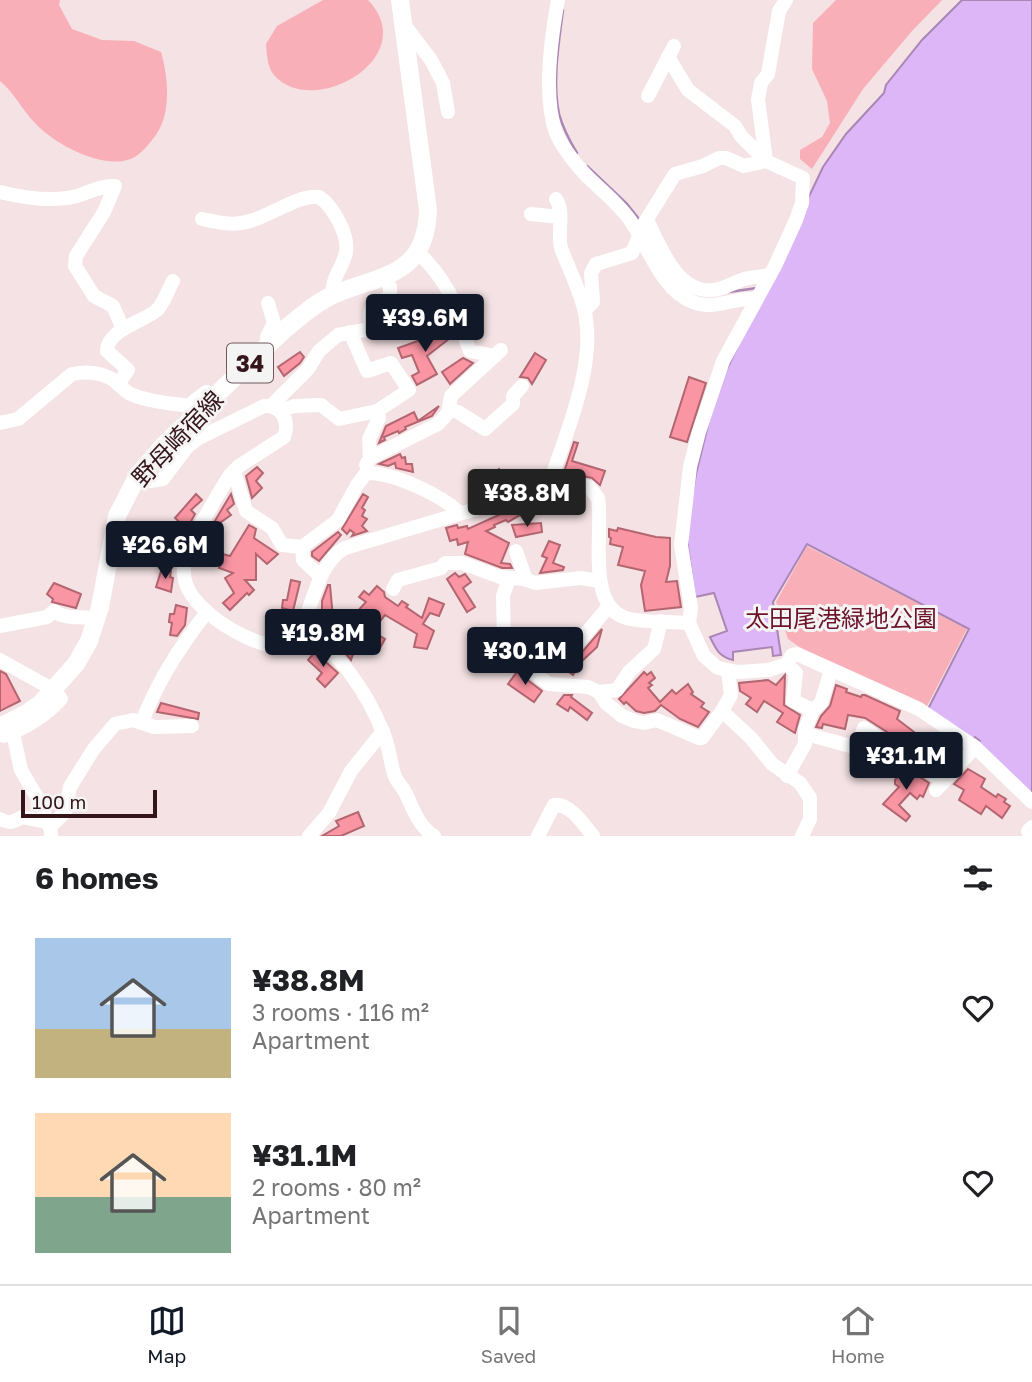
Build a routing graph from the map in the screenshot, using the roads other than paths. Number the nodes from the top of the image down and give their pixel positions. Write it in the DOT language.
graph roads {
  1 [pos="558,0"];
  2 [pos="786,0"];
  3 [pos="398,1"];
  4 [pos="403,23"];
  5 [pos="648,96"];
  6 [pos="448,111"];
  7 [pos="766,160"];
  8 [pos="0,192"];
  9 [pos="556,199"];
  10 [pos="531,214"];
  11 [pos="560,217"];
  12 [pos="202,219"];
  13 [pos="647,220"];
  14 [pos="639,234"];
  15 [pos="418,252"];
  16 [pos="384,277"];
  17 [pos="769,277"];
  18 [pos="173,281"];
  19 [pos="332,295"];
  20 [pos="757,296"];
  21 [pos="268,303"];
  22 [pos="455,308"];
  23 [pos="585,310"];
  24 [pos="123,329"];
  25 [pos="373,330"];
  26 [pos="350,331"];
  27 [pos="269,345"];
  28 [pos="118,384"];
  29 [pos="522,386"];
  30 [pos="215,396"];
  31 [pos="275,408"];
  32 [pos="450,410"];
  33 [pos="377,411"];
  34 [pos="0,423"];
  35 [pos="370,458"];
  36 [pos="234,471"];
  37 [pos="366,473"];
  38 [pos="138,475"];
  39 [pos="548,488"];
  40 [pos="460,513"];
  41 [pos="302,547"];
  42 [pos="516,551"];
  43 [pos="320,576"];
  44 [pos="509,578"];
  45 [pos="526,580"];
  46 [pos="600,581"];
  47 [pos="393,589"];
  48 [pos="609,606"];
  49 [pos="207,612"];
  50 [pos="96,619"];
  51 [pos="661,621"];
  52 [pos="689,623"];
  53 [pos="0,626"];
  54 [pos="301,628"];
  55 [pos="573,649"];
  56 [pos="0,660"];
  57 [pos="787,664"];
  58 [pos="831,670"];
  59 [pos="728,671"];
  60 [pos="54,691"];
  61 [pos="599,692"];
  62 [pos="813,710"];
  63 [pos="722,711"];
  64 [pos="142,722"];
  65 [pos="192,726"];
  66 [pos="6,732"];
  67 [pos="383,732"];
  68 [pos="806,734"];
  69 [pos="975,747"];
  70 [pos="788,776"];
  71 [pos="1032,802"];
  72 [pos="0,819"];
  73 [pos="49,828"];
  74 [pos="309,836"];
  75 [pos="434,836"];
  76 [pos="538,836"];
  77 [pos="593,836"];
  78 [pos="802,836"];
  1 -- 14 [label="street"];
  2 -- 7 [label="street"];
  3 -- 4 [label="main road"];
  4 -- 6 [label="street"];
  4 -- 15 [label="main road"];
  5 -- 7 [label="street"];
  7 -- 13 [label="street"];
  7 -- 17 [label="street"];
  8 -- 24 [label="street"];
  9 -- 11 [label="street"];
  10 -- 11 [label="street"];
  11 -- 23 [label="street"];
  12 -- 19 [label="street"];
  13 -- 14 [label="street"];
  13 -- 17 [label="street"];
  14 -- 20 [label="street"];
  14 -- 23 [label="street"];
  15 -- 16 [label="main road, 野母崎宿線 / 34"];
  15 -- 22 [label="street"];
  16 -- 19 [label="main road, 野母崎宿線 / 34"];
  16 -- 25 [label="street"];
  17 -- 20 [label="street"];
  18 -- 24 [label="street"];
  19 -- 27 [label="main road, 野母崎宿線 / 34"];
  20 -- 52 [label="street"];
  21 -- 27 [label="street"];
  22 -- 25 [label="street"];
  22 -- 32 [label="street"];
  23 -- 39 [label="street"];
  24 -- 28 [label="street"];
  25 -- 26 [label="street"];
  26 -- 31 [label="street"];
  26 -- 33 [label="street"];
  27 -- 30 [label="main road, 野母崎宿線 / 34"];
  28 -- 30 [label="street"];
  28 -- 34 [label="street"];
  29 -- 32 [label="street"];
  30 -- 38 [label="main road, 野母崎宿線 / 34"];
  31 -- 33 [label="street"];
  31 -- 36 [label="street"];
  31 -- 38 [label="street"];
  32 -- 35 [label="street"];
  33 -- 35 [label="street"];
  35 -- 37 [label="street"];
  36 -- 41 [label="street"];
  36 -- 49 [label="street"];
  37 -- 40 [label="street"];
  37 -- 41 [label="street"];
  38 -- 50 [label="main road, 野母崎宿線 / 34"];
  39 -- 40 [label="street"];
  39 -- 46 [label="street"];
  40 -- 43 [label="street"];
  41 -- 43 [label="street"];
  42 -- 45 [label="street"];
  43 -- 54 [label="street"];
  44 -- 45 [label="street"];
  44 -- 47 [label="street"];
  44 -- 61 [label="street"];
  45 -- 46 [label="street"];
  46 -- 48 [label="street"];
  48 -- 51 [label="street"];
  48 -- 55 [label="street"];
  49 -- 54 [label="street"];
  49 -- 64 [label="street"];
  50 -- 53 [label="street"];
  50 -- 60 [label="main road, 野母崎宿線 / 34"];
  51 -- 52 [label="street"];
  51 -- 61 [label="street"];
  52 -- 59 [label="street"];
  54 -- 67 [label="street"];
  56 -- 60 [label="street"];
  57 -- 58 [label="street"];
  57 -- 59 [label="street"];
  57 -- 62 [label="street"];
  58 -- 62 [label="street"];
  58 -- 69 [label="street"];
  59 -- 63 [label="street"];
  60 -- 66 [label="main road, 野母崎宿線 / 34"];
  61 -- 63 [label="street"];
  62 -- 68 [label="street"];
  63 -- 70 [label="street"];
  64 -- 65 [label="street"];
  64 -- 73 [label="street"];
  66 -- 73 [label="street"];
  67 -- 74 [label="street"];
  67 -- 75 [label="street"];
  68 -- 69 [label="street"];
  68 -- 70 [label="street"];
  69 -- 71 [label="street"];
  70 -- 78 [label="street"];
  72 -- 73 [label="street"];
  76 -- 77 [label="street"];
}
